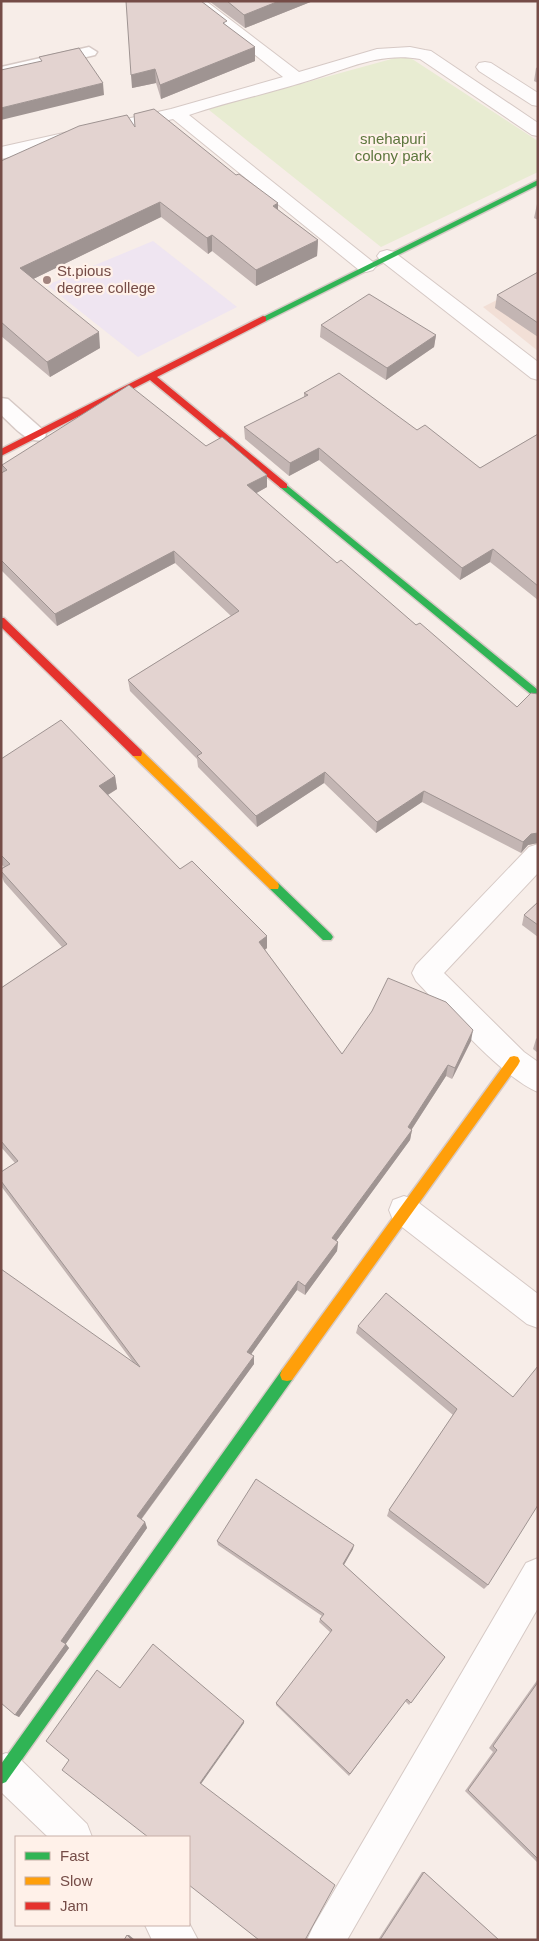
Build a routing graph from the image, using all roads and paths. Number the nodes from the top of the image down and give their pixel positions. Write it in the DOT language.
graph roads {
  1 [pos="195,1"];
  2 [pos="89,52"];
  3 [pos="486,67"];
  4 [pos="1,72"];
  5 [pos="297,79"];
  6 [pos="538,101"];
  7 [pos="176,113"];
  8 [pos="538,131"];
  9 [pos="1,153"];
  10 [pos="538,182"];
  11 [pos="387,256"];
  12 [pos="366,266"];
  13 [pos="533,363"];
  14 [pos="151,376"];
  15 [pos="1,404"];
  16 [pos="36,435"];
  17 [pos="1,453"];
  18 [pos="1,621"];
  19 [pos="538,696"];
  20 [pos="538,855"];
  21 [pos="327,937"];
  22 [pos="514,1061"];
  23 [pos="538,1079"];
  24 [pos="404,1210"];
  25 [pos="538,1313"];
  26 [pos="538,1574"];
  27 [pos="4,1774"];
  28 [pos="73,1836"];
  29 [pos="165,1926"];
  30 [pos="179,1940"];
  31 [pos="326,1940"];
  1 -- 5 [label="street"];
  2 -- 4 [label="lane"];
  3 -- 6 [label="street"];
  5 -- 7 [label="street"];
  5 -- 8 [label="street"];
  7 -- 9 [label="street"];
  7 -- 12 [label="street"];
  10 -- 11 [label="street"];
  11 -- 12 [label="street"];
  11 -- 13 [label="street"];
  12 -- 14 [label="street"];
  14 -- 16 [label="street"];
  14 -- 19 [label="street"];
  15 -- 16 [label="lane"];
  16 -- 17 [label="street"];
  18 -- 21 [label="street"];
  20 -- 22 [label="street"];
  22 -- 23 [label="street"];
  22 -- 24 [label="street"];
  24 -- 25 [label="street"];
  24 -- 27 [label="street"];
  26 -- 31 [label="street"];
  27 -- 28 [label="street"];
  29 -- 30 [label="street"];
}
